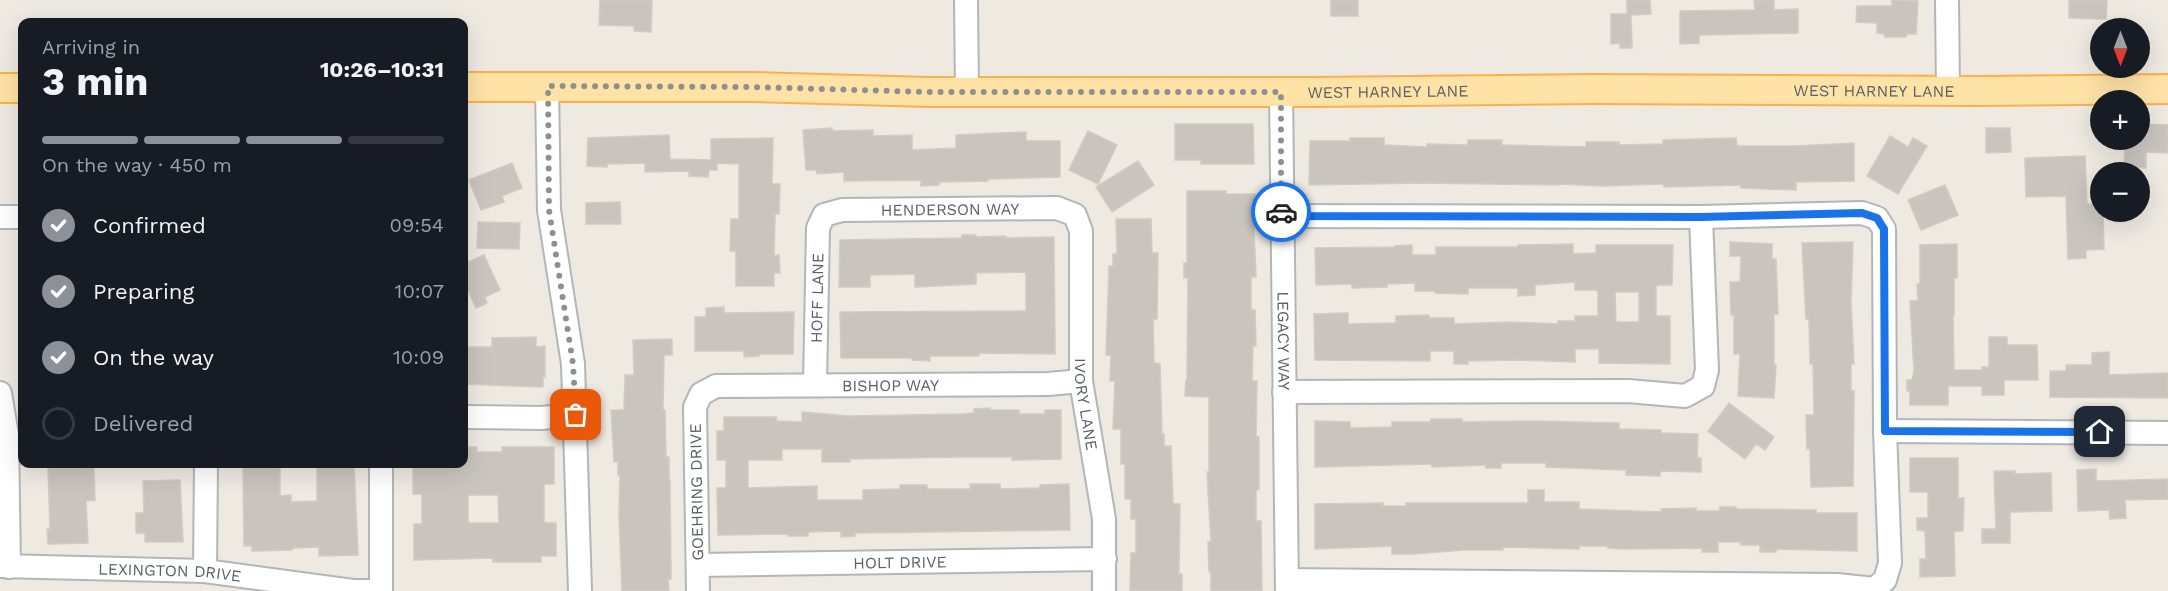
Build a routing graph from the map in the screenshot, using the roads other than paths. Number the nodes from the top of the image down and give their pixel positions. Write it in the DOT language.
graph roads {
  1 [pos="966,0"];
  2 [pos="1947,0"];
  3 [pos="548,86"];
  4 [pos="468,87"];
  5 [pos="0,88"];
  6 [pos="18,88"];
  7 [pos="2168,89"];
  8 [pos="1948,91"];
  9 [pos="967,92"];
  10 [pos="1281,92"];
  11 [pos="824,215"];
  12 [pos="1075,215"];
  13 [pos="18,216"];
  14 [pos="1281,216"];
  15 [pos="0,217"];
  16 [pos="1701,217"];
  17 [pos="1081,381"];
  18 [pos="814,384"];
  19 [pos="1284,392"];
  20 [pos="0,393"];
  21 [pos="701,394"];
  22 [pos="576,415"];
  23 [pos="468,417"];
  24 [pos="1885,431"];
  25 [pos="2168,433"];
  26 [pos="206,468"];
  27 [pos="381,468"];
  28 [pos="1105,559"];
  29 [pos="698,565"];
  30 [pos="4,566"];
  31 [pos="205,571"];
  32 [pos="1287,585"];
  33 [pos="1517,586"];
  34 [pos="372,591"];
  35 [pos="381,591"];
  36 [pos="580,591"];
  37 [pos="698,591"];
  38 [pos="1104,591"];
  1 -- 9 [label="street"];
  2 -- 8 [label="street"];
  3 -- 4 [label="main road, WEST HARNEY LANE"];
  3 -- 9 [label="main road, WEST HARNEY LANE"];
  3 -- 22 [label="street"];
  5 -- 6 [label="main road"];
  7 -- 8 [label="main road, WEST HARNEY LANE"];
  8 -- 10 [label="main road, WEST HARNEY LANE"];
  9 -- 10 [label="main road, WEST HARNEY LANE"];
  10 -- 14 [label="street, LEGACY WAY"];
  11 -- 12 [label="street, HENDERSON WAY"];
  11 -- 18 [label="street, HOFF LANE"];
  12 -- 17 [label="street, IVORY LANE"];
  13 -- 15 [label="street"];
  14 -- 16 [label="street"];
  14 -- 19 [label="street, LEGACY WAY"];
  16 -- 19 [label="street"];
  16 -- 24 [label="street"];
  17 -- 18 [label="street, BISHOP WAY"];
  17 -- 28 [label="street, IVORY LANE"];
  18 -- 21 [label="street, BISHOP WAY"];
  19 -- 32 [label="street, LEGACY WAY"];
  20 -- 30 [label="street"];
  21 -- 29 [label="street, GOEHRING DRIVE"];
  22 -- 23 [label="street"];
  22 -- 36 [label="street"];
  24 -- 25 [label="street"];
  24 -- 33 [label="street"];
  26 -- 31 [label="street"];
  27 -- 35 [label="street"];
  28 -- 29 [label="street, HOLT DRIVE"];
  28 -- 38 [label="street, IVORY LANE"];
  29 -- 37 [label="street, GOEHRING DRIVE"];
  30 -- 31 [label="street, LEXINGTON DRIVE"];
  31 -- 34 [label="street, LEXINGTON DRIVE"];
  32 -- 33 [label="street"];
}
